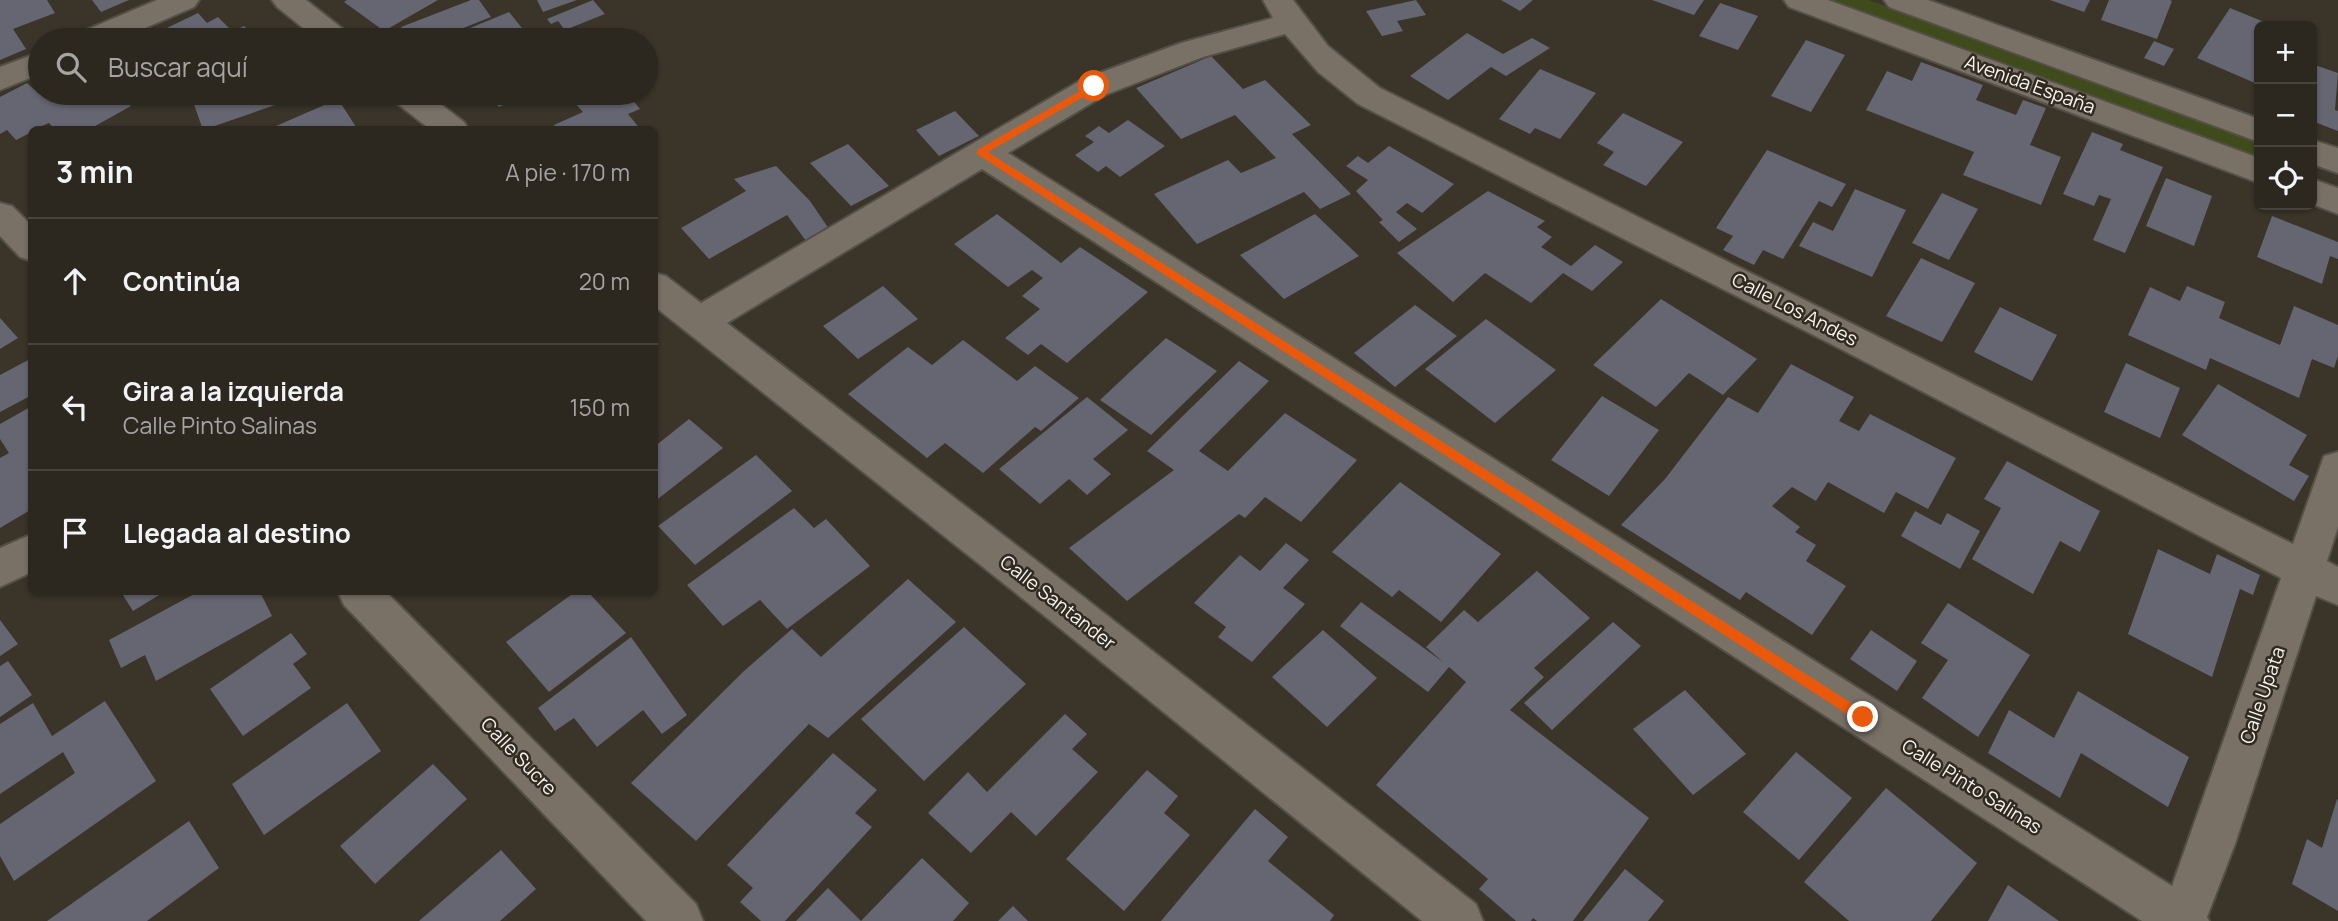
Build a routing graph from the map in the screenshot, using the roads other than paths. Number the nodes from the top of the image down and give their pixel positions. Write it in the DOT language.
graph roads {
  1 [pos="184,0"];
  2 [pos="288,0"];
  3 [pos="1799,0"];
  4 [pos="1899,0"];
  5 [pos="1284,11"];
  6 [pos="118,28"];
  7 [pos="322,28"];
  8 [pos="28,67"];
  9 [pos="0,79"];
  10 [pos="421,105"];
  11 [pos="448,126"];
  12 [pos="2254,129"];
  13 [pos="981,152"];
  14 [pos="2317,153"];
  15 [pos="2338,161"];
  16 [pos="2254,169"];
  17 [pos="2317,193"];
  18 [pos="2338,202"];
  19 [pos="0,215"];
  20 [pos="28,244"];
  21 [pos="658,289"];
  22 [pos="699,322"];
  23 [pos="2338,468"];
  24 [pos="28,553"];
  25 [pos="0,569"];
  26 [pos="2321,578"];
  27 [pos="362,595"];
  28 [pos="2183,920"];
  29 [pos="679,921"];
  30 [pos="1459,921"];
  1 -- 6 [label="street"];
  2 -- 7 [label="street"];
  3 -- 16 [label="street, Avenida España"];
  4 -- 12 [label="street, Avenida España"];
  5 -- 13 [label="street"];
  5 -- 26 [label="street, Calle Los Andes"];
  8 -- 9 [label="street"];
  10 -- 11 [label="street"];
  13 -- 22 [label="street"];
  13 -- 28 [label="street, Calle Pinto Salinas"];
  14 -- 15 [label="street"];
  17 -- 18 [label="street"];
  19 -- 20 [label="street"];
  21 -- 22 [label="street, Calle Santander"];
  22 -- 30 [label="street, Calle Santander"];
  23 -- 26 [label="street, Calle Upata"];
  24 -- 25 [label="street"];
  26 -- 28 [label="street, Calle Upata"];
  27 -- 29 [label="street, Calle Sucre"];
}
